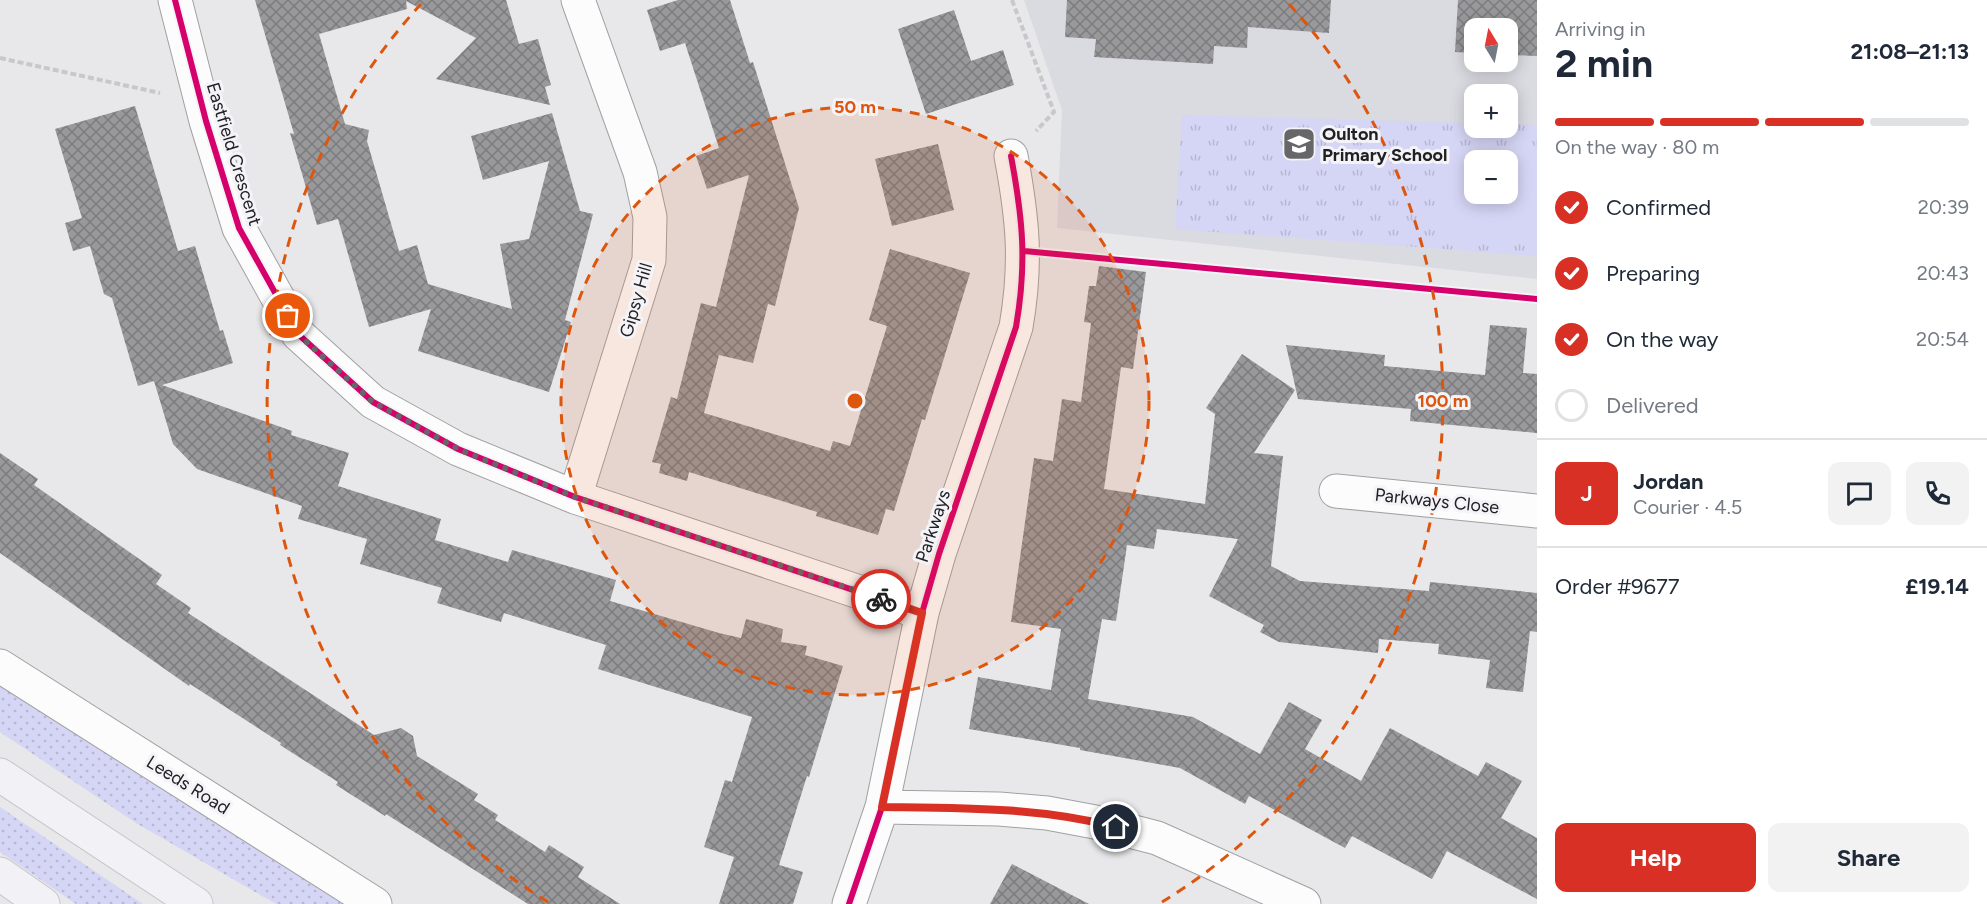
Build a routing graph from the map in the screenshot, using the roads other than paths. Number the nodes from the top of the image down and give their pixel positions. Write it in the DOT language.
graph roads {
  1 [pos="175,0"];
  2 [pos="578,0"];
  3 [pos="1011,156"];
  4 [pos="1336,491"];
  5 [pos="575,497"];
  6 [pos="1537,511"];
  7 [pos="922,613"];
  8 [pos="0,666"];
  9 [pos="0,775"];
  10 [pos="882,807"];
  11 [pos="0,874"];
  12 [pos="44,904"];
  13 [pos="196,904"];
  14 [pos="375,904"];
  15 [pos="849,904"];
  16 [pos="1304,904"];
  1 -- 5 [label="street, Eastfield Crescent"];
  2 -- 5 [label="street, Gipsy Hill"];
  3 -- 7 [label="street, Parkways"];
  4 -- 6 [label="street, Parkways Close"];
  5 -- 7 [label="street, Eastfield Crescent"];
  7 -- 10 [label="street, Parkways"];
  8 -- 14 [label="street, Leeds Road"];
  9 -- 13 [label="main road"];
  10 -- 15 [label="street, Parkways"];
  10 -- 16 [label="street"];
  11 -- 12 [label="main road"];
}
